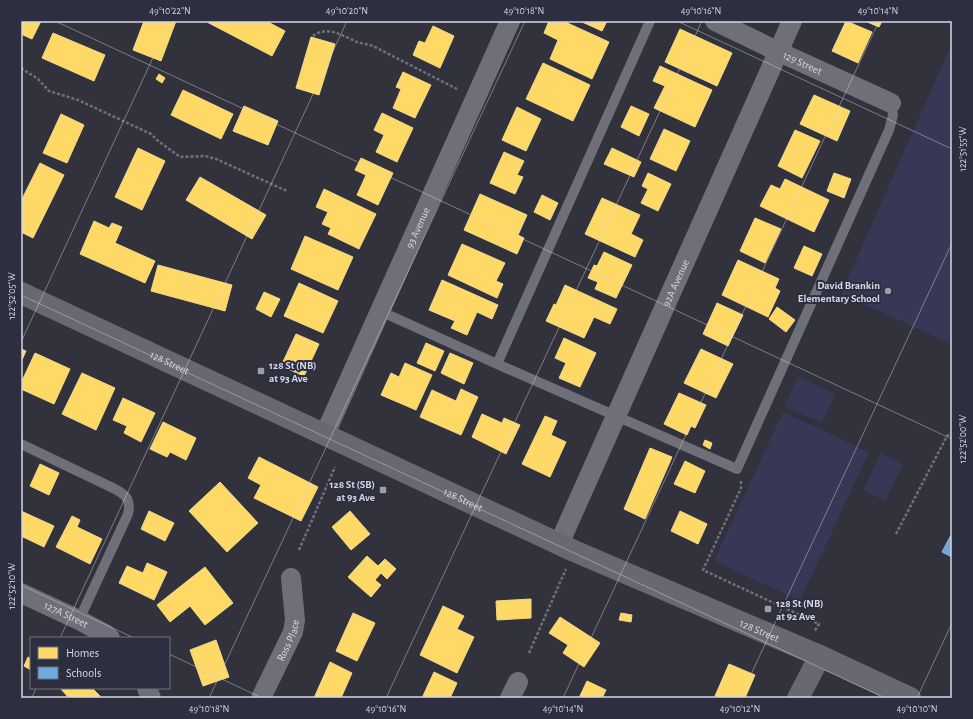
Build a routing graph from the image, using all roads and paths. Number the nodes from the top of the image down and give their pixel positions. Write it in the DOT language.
graph roads {
  1 [pos="510,21"];
  2 [pos="650,21"];
  3 [pos="715,21"];
  4 [pos="792,21"];
  5 [pos="312,36"];
  6 [pos="779,52"];
  7 [pos="21,68"];
  8 [pos="463,92"];
  9 [pos="891,103"];
  10 [pos="287,191"];
  11 [pos="21,293"];
  12 [pos="380,311"];
  13 [pos="497,364"];
  14 [pos="616,416"];
  15 [pos="952,432"];
  16 [pos="325,434"];
  17 [pos="21,444"];
  18 [pos="335,467"];
  19 [pos="737,469"];
  20 [pos="896,534"];
  21 [pos="559,544"];
  22 [pos="299,550"];
  23 [pos="567,567"];
  24 [pos="291,578"];
  25 [pos="21,593"];
  26 [pos="79,620"];
  27 [pos="814,632"];
  28 [pos="109,637"];
  29 [pos="529,653"];
  30 [pos="820,656"];
  31 [pos="261,698"];
  32 [pos="798,698"];
  33 [pos="910,698"];
  1 -- 12 [label="street, 93 Avenue"];
  2 -- 13 [label="lane"];
  3 -- 6 [label="street, 129 Street"];
  4 -- 6 [label="street, 92A Avenue"];
  5 -- 8 [label="path"];
  6 -- 9 [label="street, 129 Street"];
  6 -- 14 [label="street, 92A Avenue"];
  7 -- 10 [label="path"];
  9 -- 19 [label="lane"];
  11 -- 16 [label="main road, 128 Street"];
  12 -- 13 [label="lane"];
  12 -- 16 [label="street, 93 Avenue"];
  13 -- 14 [label="lane"];
  14 -- 19 [label="lane"];
  14 -- 21 [label="street, 92A Avenue"];
  15 -- 20 [label="path"];
  16 -- 21 [label="main road, 128 Street"];
  17 -- 26 [label="lane"];
  18 -- 22 [label="path"];
  19 -- 27 [label="path"];
  21 -- 30 [label="main road, 128 Street"];
  23 -- 29 [label="path"];
  24 -- 31 [label="street, Ross Place"];
  25 -- 26 [label="street, 127A Street"];
  26 -- 28 [label="street, 127A Street"];
  30 -- 32 [label="main road"];
  30 -- 33 [label="main road, 128 Street"];
}
